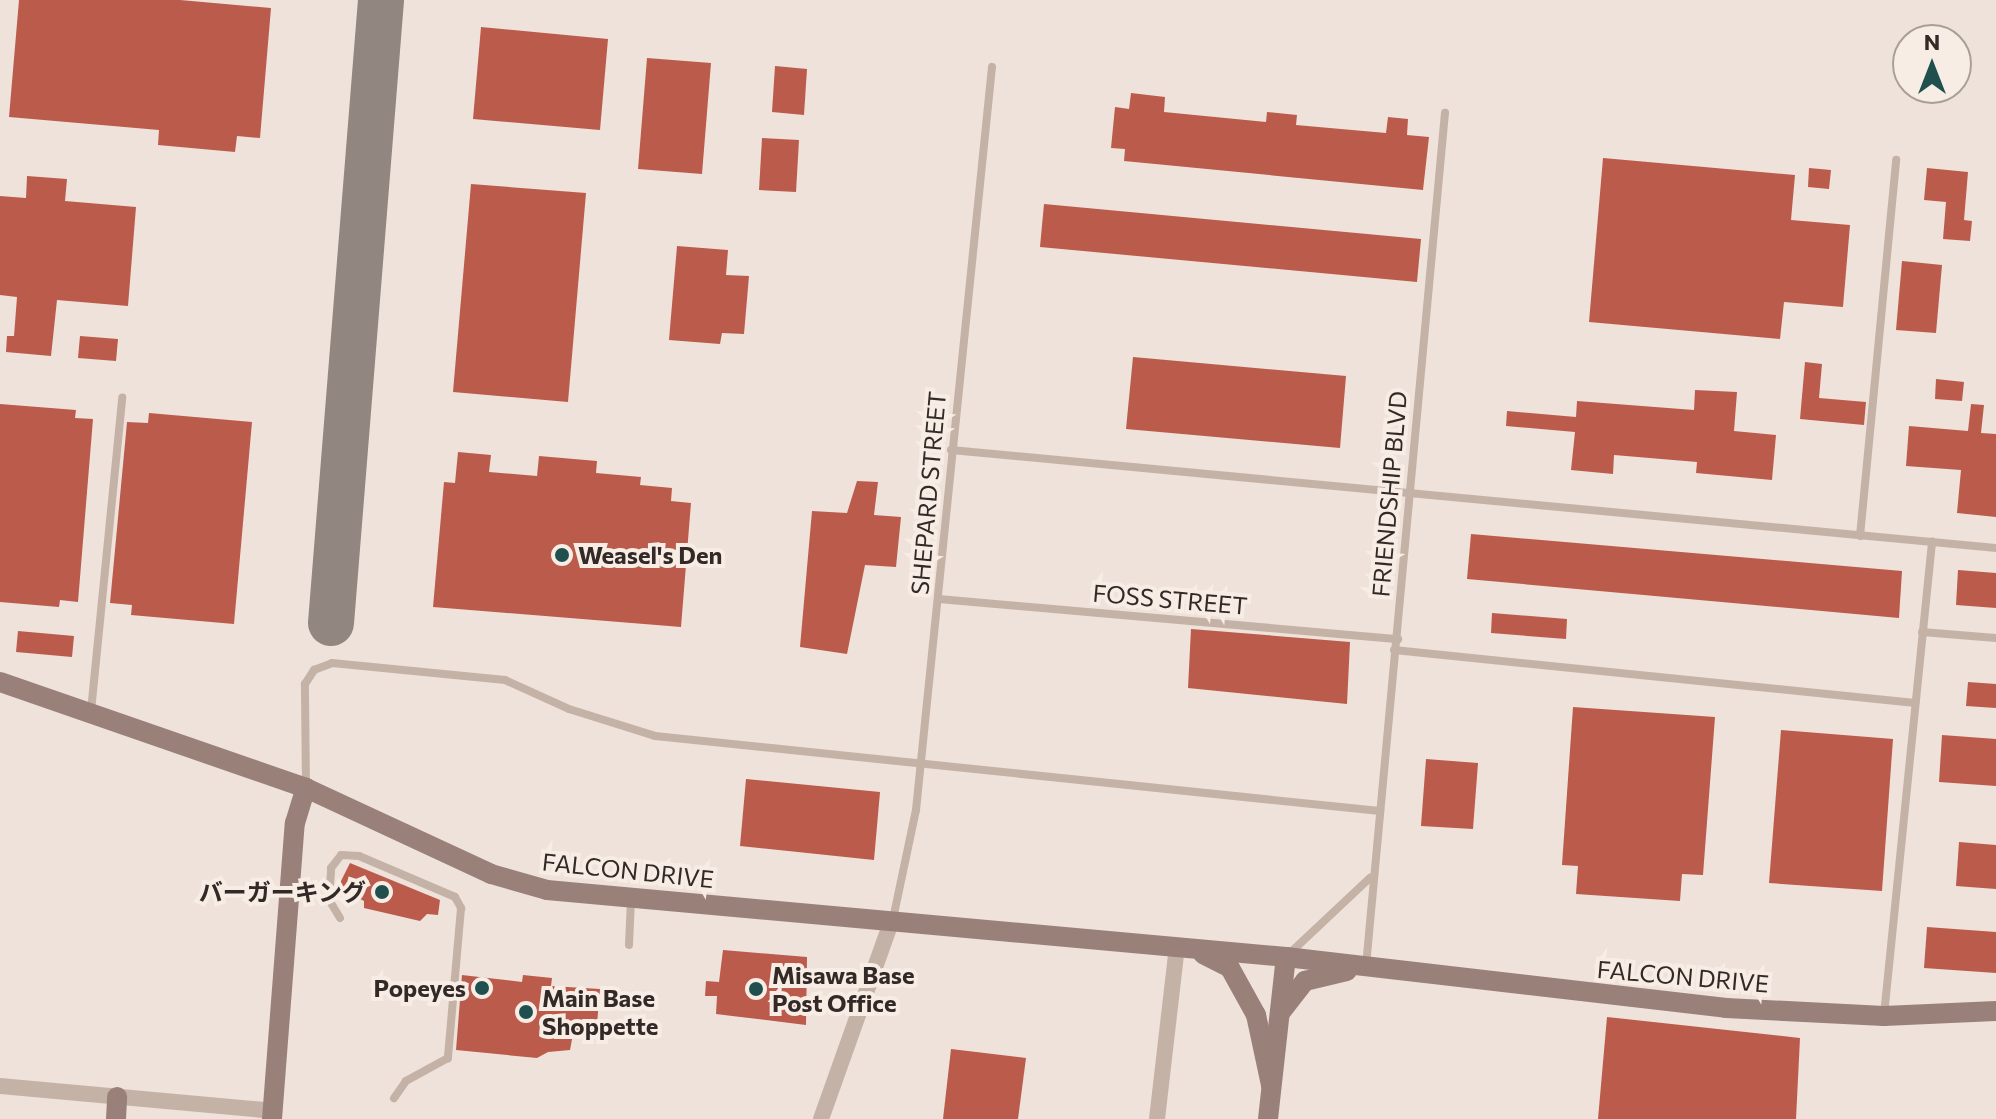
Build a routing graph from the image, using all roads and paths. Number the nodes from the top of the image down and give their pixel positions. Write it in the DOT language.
graph roads {
  1 [pos="992,67"];
  2 [pos="1445,113"];
  3 [pos="1896,160"];
  4 [pos="122,398"];
  5 [pos="951,450"];
  6 [pos="1408,494"];
  7 [pos="1860,536"];
  8 [pos="1932,541"];
  9 [pos="1996,548"];
  10 [pos="939,599"];
  11 [pos="1922,632"];
  12 [pos="1996,638"];
  13 [pos="1398,639"];
  14 [pos="1394,650"];
  15 [pos="0,682"];
  16 [pos="1915,703"];
  17 [pos="91,711"];
  18 [pos="918,762"];
  19 [pos="306,788"];
  20 [pos="1380,811"];
  21 [pos="1371,877"];
  22 [pos="631,899"];
  23 [pos="340,918"];
  24 [pos="892,920"];
  25 [pos="629,945"];
  26 [pos="1185,948"];
  27 [pos="1286,957"];
  28 [pos="1366,967"];
  29 [pos="1996,1011"];
  30 [pos="1280,1013"];
  31 [pos="1884,1016"];
  32 [pos="1271,1085"];
  33 [pos="0,1086"];
  34 [pos="117,1097"];
  35 [pos="394,1098"];
  36 [pos="273,1115"];
  37 [pos="116,1119"];
  38 [pos="821,1119"];
  39 [pos="1157,1119"];
  40 [pos="1268,1119"];
  1 -- 5 [label="lane, SHEPARD STREET"];
  2 -- 6 [label="lane, FRIENDSHIP BLVD"];
  3 -- 7 [label="lane"];
  4 -- 17 [label="lane"];
  5 -- 6 [label="lane"];
  5 -- 10 [label="lane, SHEPARD STREET"];
  6 -- 7 [label="lane"];
  6 -- 13 [label="lane, FRIENDSHIP BLVD"];
  7 -- 8 [label="lane"];
  8 -- 9 [label="lane"];
  8 -- 11 [label="lane"];
  10 -- 13 [label="lane, FOSS STREET"];
  10 -- 18 [label="lane, SHEPARD STREET"];
  11 -- 12 [label="lane"];
  11 -- 16 [label="lane"];
  13 -- 14 [label="lane, FRIENDSHIP BLVD"];
  14 -- 16 [label="lane"];
  14 -- 20 [label="lane, FRIENDSHIP BLVD"];
  15 -- 17 [label="street, FALCON DRIVE"];
  16 -- 31 [label="lane"];
  17 -- 19 [label="street, FALCON DRIVE"];
  18 -- 19 [label="lane"];
  18 -- 20 [label="lane"];
  18 -- 24 [label="lane, SHEPARD STREET"];
  19 -- 22 [label="street, FALCON DRIVE"];
  19 -- 36 [label="street"];
  20 -- 21 [label="lane, FRIENDSHIP BLVD"];
  21 -- 27 [label="lane"];
  21 -- 28 [label="lane, FRIENDSHIP BLVD"];
  22 -- 24 [label="street, FALCON DRIVE"];
  22 -- 25 [label="lane"];
  23 -- 35 [label="lane"];
  24 -- 26 [label="street, FALCON DRIVE"];
  24 -- 38 [label="street"];
  26 -- 27 [label="street, FALCON DRIVE"];
  26 -- 32 [label="street"];
  26 -- 39 [label="street"];
  27 -- 28 [label="street, FALCON DRIVE"];
  27 -- 30 [label="street"];
  28 -- 30 [label="street"];
  28 -- 31 [label="street, FALCON DRIVE"];
  29 -- 31 [label="street, FALCON DRIVE"];
  30 -- 32 [label="street"];
  32 -- 40 [label="street"];
  33 -- 34 [label="street"];
  34 -- 36 [label="street"];
  34 -- 37 [label="street"];
}
